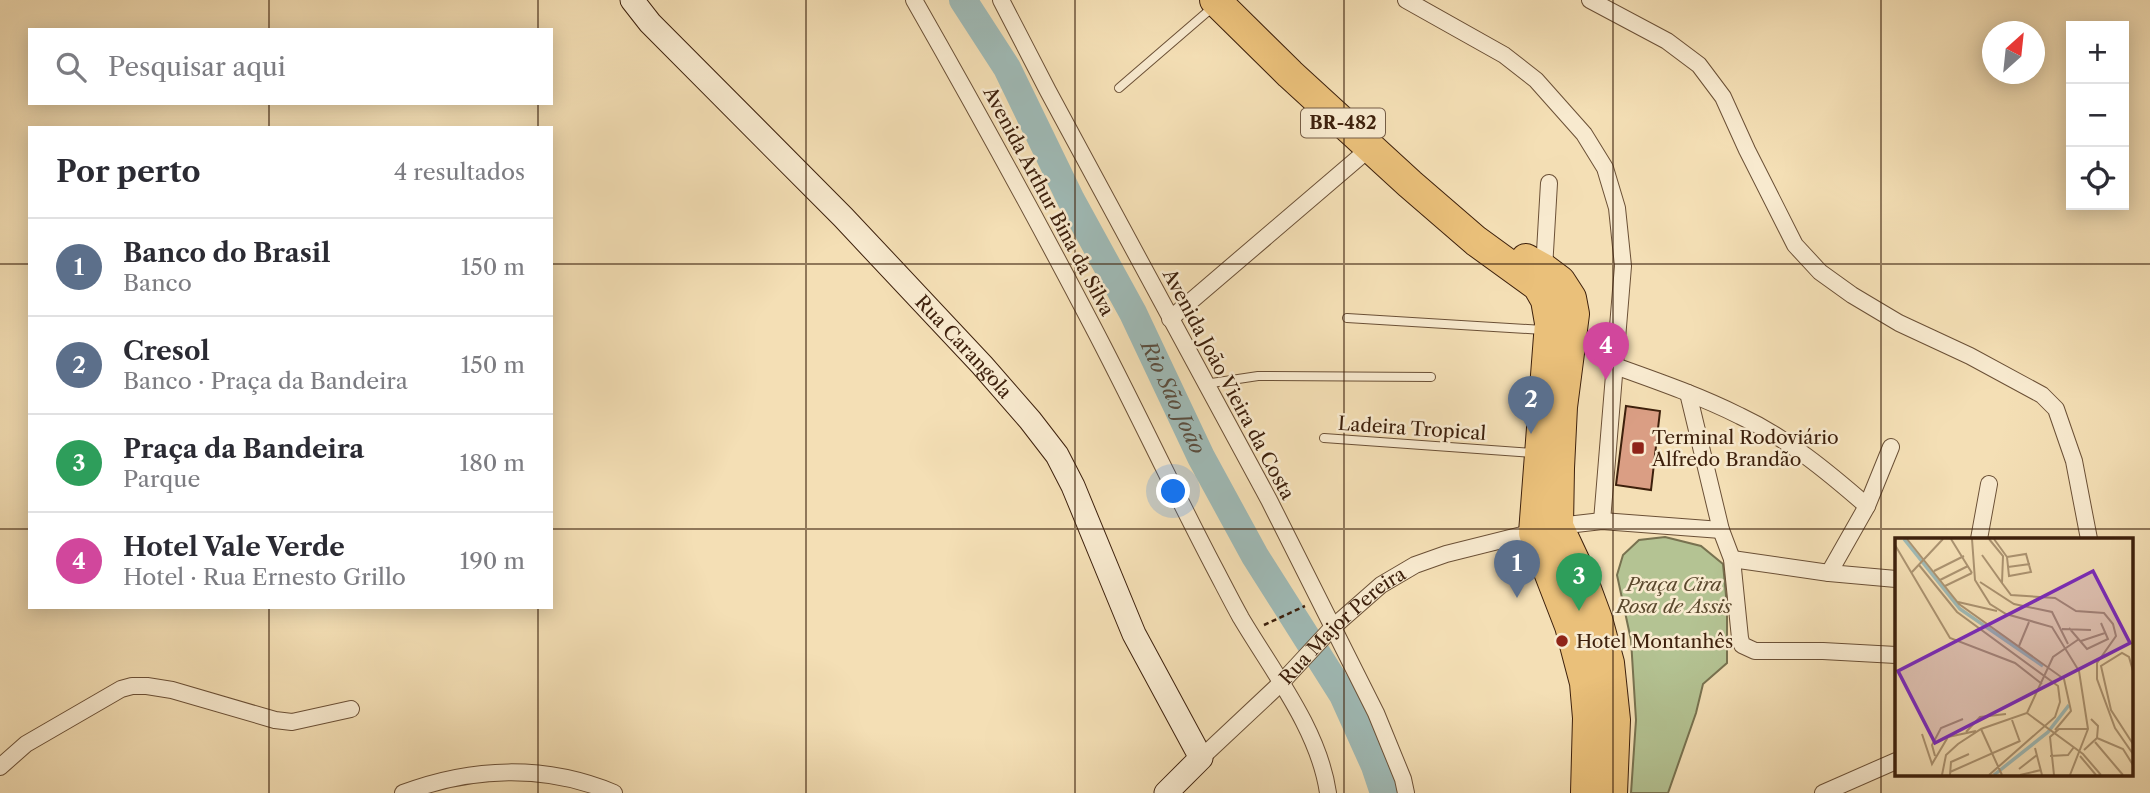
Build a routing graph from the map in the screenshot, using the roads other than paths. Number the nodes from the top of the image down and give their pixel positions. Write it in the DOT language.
graph roads {
  1 [pos="632,0"];
  2 [pos="914,0"];
  3 [pos="1001,0"];
  4 [pos="1406,0"];
  5 [pos="1591,0"];
  6 [pos="1217,1"];
  7 [pos="1119,88"];
  8 [pos="1370,148"];
  9 [pos="1549,183"];
  10 [pos="1476,241"];
  11 [pos="1544,269"];
  12 [pos="1348,318"];
  13 [pos="1170,319"];
  14 [pos="1549,331"];
  15 [pos="1615,366"];
  16 [pos="1431,377"];
  17 [pos="1205,384"];
  18 [pos="1688,393"];
  19 [pos="1324,438"];
  20 [pos="1891,447"];
  21 [pos="1540,453"];
  22 [pos="1989,484"];
  23 [pos="1867,506"];
  24 [pos="1602,522"];
  25 [pos="1546,529"];
  26 [pos="1721,530"];
  27 [pos="1979,538"];
  28 [pos="2089,538"];
  29 [pos="1732,559"];
  30 [pos="1829,573"];
  31 [pos="1895,579"];
  32 [pos="1329,632"];
  33 [pos="1895,655"];
  34 [pos="1281,683"];
  35 [pos="351,709"];
  36 [pos="1201,758"];
  37 [pos="1895,761"];
  38 [pos="0,767"];
  39 [pos="403,793"];
  40 [pos="614,793"];
  41 [pos="1166,793"];
  42 [pos="1328,793"];
  43 [pos="1406,793"];
  44 [pos="1586,793"];
  45 [pos="1612,793"];
  46 [pos="1823,793"];
  1 -- 36 [label="street, Rua Carangola"];
  2 -- 34 [label="street, Avenida Arthur Bina da Silva"];
  3 -- 13 [label="street, Avenida João Vieira da Costa"];
  4 -- 15 [label="street"];
  5 -- 28 [label="street"];
  6 -- 7 [label="lane"];
  6 -- 8 [label="highway, BR-482"];
  8 -- 10 [label="highway, BR-482"];
  8 -- 13 [label="street"];
  9 -- 11 [label="street"];
  10 -- 11 [label="highway, BR-482"];
  10 -- 14 [label="highway, BR-482"];
  11 -- 25 [label="highway, BR-482"];
  12 -- 14 [label="lane"];
  13 -- 17 [label="street, Avenida João Vieira da Costa"];
  14 -- 21 [label="highway, BR-482"];
  15 -- 18 [label="street"];
  15 -- 24 [label="street"];
  16 -- 17 [label="lane"];
  17 -- 32 [label="street, Avenida João Vieira da Costa"];
  18 -- 23 [label="street"];
  18 -- 26 [label="street"];
  19 -- 21 [label="lane, Ladeira Tropical"];
  20 -- 23 [label="street"];
  21 -- 25 [label="highway, BR-482"];
  22 -- 27 [label="street"];
  23 -- 30 [label="street"];
  24 -- 25 [label="street, Rua Major Pereira"];
  24 -- 26 [label="street, Rua Major Pereira"];
  25 -- 32 [label="street, Rua Major Pereira"];
  25 -- 44 [label="highway, BR-482"];
  25 -- 45 [label="highway, BR-482"];
  26 -- 29 [label="street"];
  29 -- 30 [label="street"];
  29 -- 33 [label="street"];
  30 -- 31 [label="street"];
  32 -- 34 [label="street, Rua Major Pereira"];
  32 -- 43 [label="street, Avenida João Vieira da Costa"];
  34 -- 36 [label="street, Rua Major Pereira"];
  34 -- 42 [label="street, Avenida Arthur Bina da Silva"];
  35 -- 38 [label="street"];
  36 -- 41 [label="street, Rua Major Pereira"];
  37 -- 46 [label="street"];
  39 -- 40 [label="street"];
}
